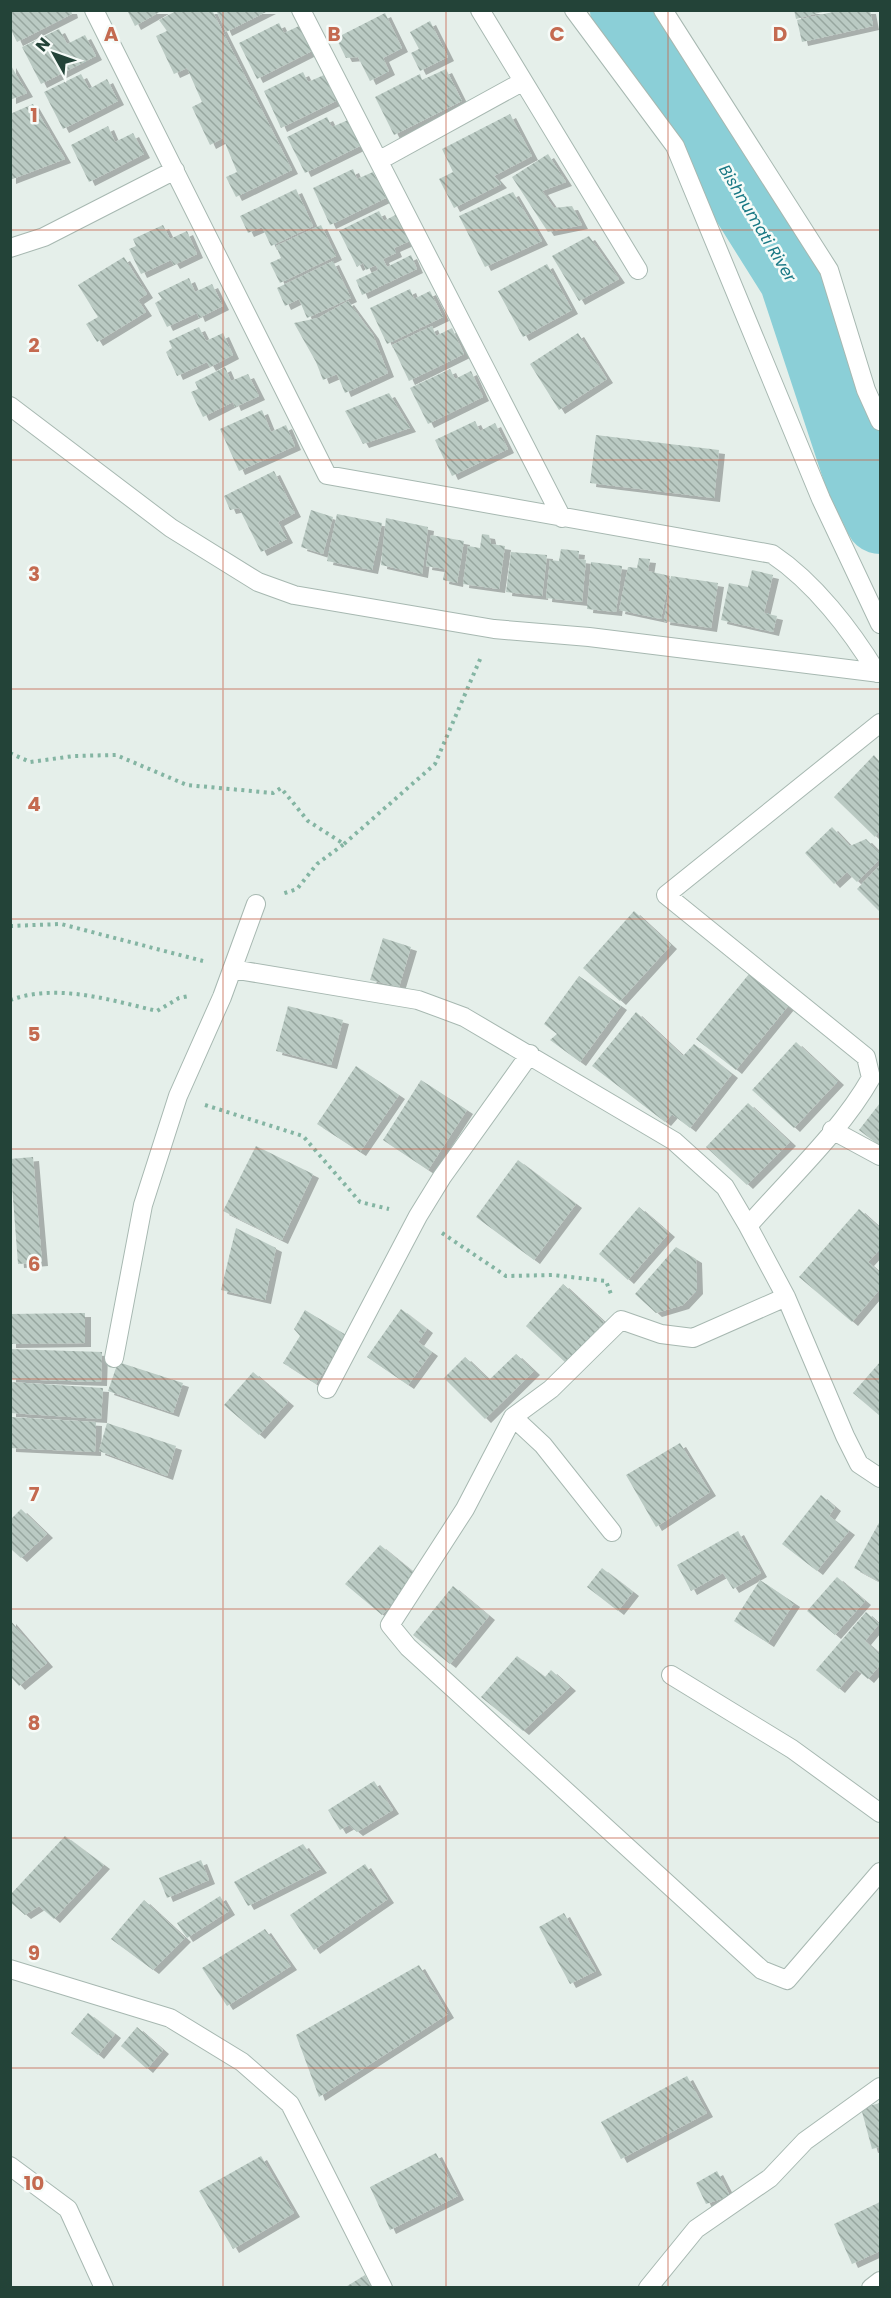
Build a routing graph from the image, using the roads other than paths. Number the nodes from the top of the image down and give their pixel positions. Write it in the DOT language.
graph roads {
  1 [pos="94,10"];
  2 [pos="301,10"];
  3 [pos="480,10"];
  4 [pos="574,10"];
  5 [pos="663,10"];
  6 [pos="522,82"];
  7 [pos="380,160"];
  8 [pos="175,170"];
  9 [pos="10,248"];
  10 [pos="638,270"];
  11 [pos="10,406"];
  12 [pos="880,421"];
  13 [pos="562,518"];
  14 [pos="880,624"];
  15 [pos="879,673"];
  16 [pos="880,723"];
  17 [pos="256,904"];
  18 [pos="232,969"];
  19 [pos="530,1054"];
  20 [pos="832,1130"];
  21 [pos="880,1156"];
  22 [pos="748,1226"];
  23 [pos="786,1297"];
  24 [pos="114,1358"];
  25 [pos="327,1389"];
  26 [pos="513,1417"];
  27 [pos="880,1478"];
  28 [pos="612,1532"];
  29 [pos="671,1675"];
  30 [pos="880,1813"];
  31 [pos="880,1872"];
  32 [pos="10,1969"];
  33 [pos="880,2087"];
  34 [pos="10,2166"];
  35 [pos="880,2281"];
  36 [pos="104,2288"];
  37 [pos="383,2288"];
  38 [pos="648,2288"];
  39 [pos="871,2288"];
  1 -- 8 [label="street"];
  2 -- 7 [label="street"];
  3 -- 6 [label="street"];
  4 -- 14 [label="street"];
  5 -- 12 [label="street"];
  6 -- 7 [label="street"];
  6 -- 10 [label="street"];
  7 -- 13 [label="street"];
  8 -- 9 [label="street"];
  8 -- 13 [label="street"];
  11 -- 15 [label="street"];
  13 -- 15 [label="street"];
  16 -- 20 [label="street"];
  17 -- 18 [label="street"];
  18 -- 19 [label="street"];
  18 -- 24 [label="street"];
  19 -- 22 [label="street"];
  19 -- 25 [label="street"];
  20 -- 21 [label="street"];
  20 -- 22 [label="street"];
  22 -- 23 [label="street"];
  23 -- 26 [label="street"];
  23 -- 27 [label="street"];
  26 -- 28 [label="street"];
  26 -- 31 [label="street"];
  29 -- 30 [label="street"];
  32 -- 37 [label="street"];
  33 -- 38 [label="street"];
  34 -- 36 [label="street"];
  35 -- 39 [label="street"];
}
